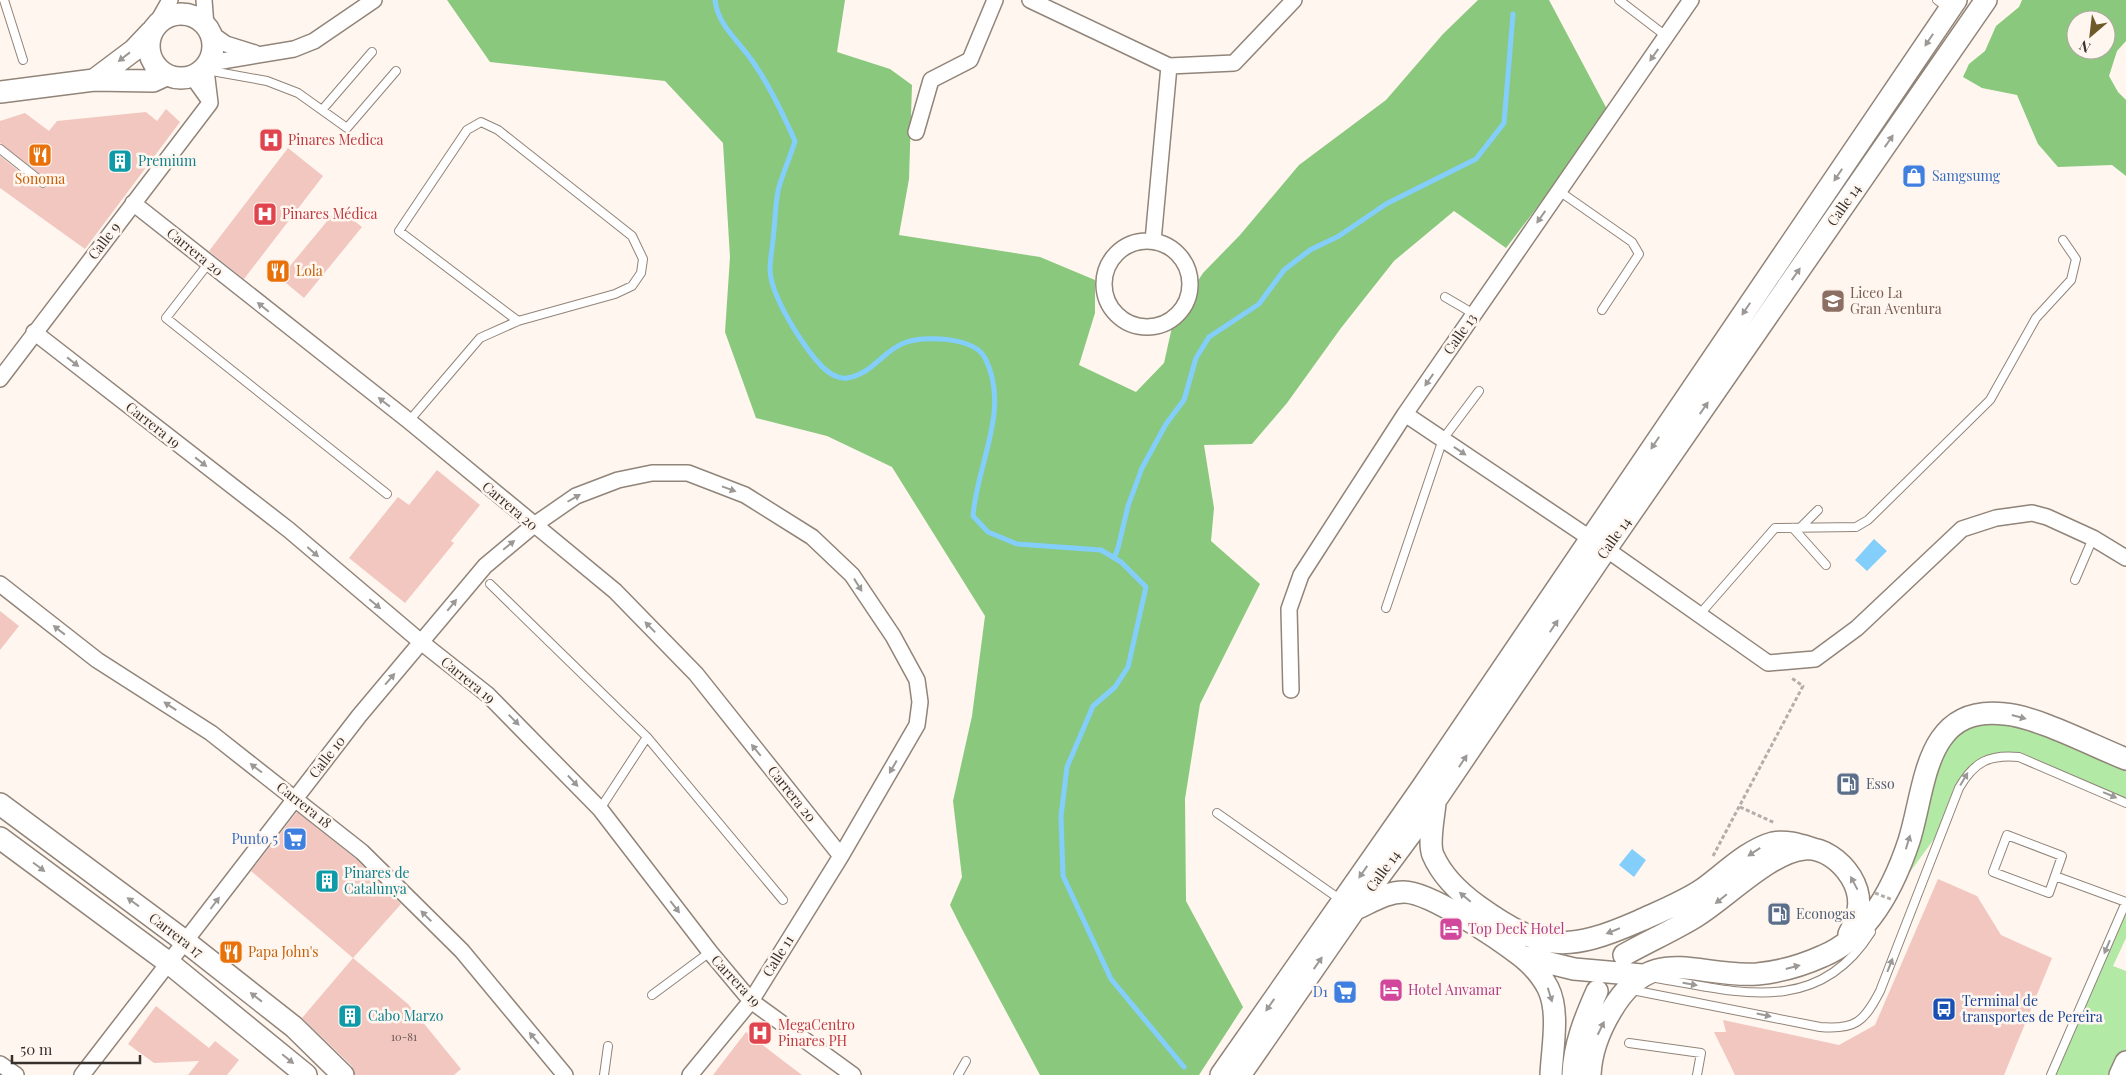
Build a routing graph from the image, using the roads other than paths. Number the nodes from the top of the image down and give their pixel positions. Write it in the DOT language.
graph roads {
  1 [pos="2,0"];
  2 [pos="170,0"];
  3 [pos="204,0"];
  4 [pos="374,0"];
  5 [pos="995,0"];
  6 [pos="1030,0"];
  7 [pos="1294,0"];
  8 [pos="1619,0"];
  9 [pos="1691,0"];
  10 [pos="1986,0"];
  11 [pos="1948,3"];
  12 [pos="154,28"];
  13 [pos="209,30"];
  14 [pos="1666,36"];
  15 [pos="372,52"];
  16 [pos="257,54"];
  17 [pos="23,60"];
  18 [pos="1169,66"];
  19 [pos="202,70"];
  20 [pos="396,71"];
  21 [pos="166,75"];
  22 [pos="94,80"];
  23 [pos="1,88"];
  24 [pos="322,110"];
  25 [pos="916,132"];
  26 [pos="0,149"];
  27 [pos="43,183"];
  28 [pos="1559,191"];
  29 [pos="133,203"];
  30 [pos="2063,240"];
  31 [pos="1153,241"];
  32 [pos="208,264"];
  33 [pos="1445,297"];
  34 [pos="1602,310"];
  35 [pos="1474,314"];
  36 [pos="518,321"];
  37 [pos="34,332"];
  38 [pos="0,379"];
  39 [pos="1479,391"];
  40 [pos="1405,414"];
  41 [pos="409,421"];
  42 [pos="1443,439"];
  43 [pos="387,494"];
  44 [pos="1818,510"];
  45 [pos="534,525"];
  46 [pos="1797,528"];
  47 [pos="2093,538"];
  48 [pos="1598,543"];
  49 [pos="2126,558"];
  50 [pos="1826,565"];
  51 [pos="2075,580"];
  52 [pos="0,584"];
  53 [pos="490,584"];
  54 [pos="1386,608"];
  55 [pos="1700,614"];
  56 [pos="422,642"];
  57 [pos="1292,690"];
  58 [pos="647,737"];
  59 [pos="2126,759"];
  60 [pos="295,797"];
  61 [pos="1435,801"];
  62 [pos="2126,803"];
  63 [pos="0,804"];
  64 [pos="600,809"];
  65 [pos="1217,813"];
  66 [pos="0,838"];
  67 [pos="1401,847"];
  68 [pos="1817,850"];
  69 [pos="1377,851"];
  70 [pos="1432,854"];
  71 [pos="842,856"];
  72 [pos="2055,876"];
  73 [pos="1886,892"];
  74 [pos="783,900"];
  75 [pos="2126,902"];
  76 [pos="1349,905"];
  77 [pos="186,942"];
  78 [pos="1843,945"];
  79 [pos="710,952"];
  80 [pos="1624,955"];
  81 [pos="1521,956"];
  82 [pos="169,964"];
  83 [pos="1635,982"];
  84 [pos="1597,991"];
  85 [pos="652,995"];
  86 [pos="751,1000"];
  87 [pos="1629,1043"];
  88 [pos="608,1046"];
  89 [pos="966,1061"];
  90 [pos="2126,1062"];
  91 [pos="0,1064"];
  92 [pos="16,1075"];
  93 [pos="82,1075"];
  94 [pos="306,1075"];
  95 [pos="343,1075"];
  96 [pos="565,1075"];
  97 [pos="604,1075"];
  98 [pos="690,1075"];
  99 [pos="853,1075"];
  100 [pos="958,1075"];
  101 [pos="1221,1075"];
  102 [pos="1240,1075"];
  103 [pos="1551,1075"];
  104 [pos="1573,1075"];
  105 [pos="1590,1075"];
  106 [pos="1697,1075"];
  107 [pos="2051,1075"];
  108 [pos="2120,1075"];
  1 -- 17 [label="lane"];
  2 -- 12 [label="street"];
  3 -- 13 [label="street"];
  4 -- 16 [label="street"];
  5 -- 25 [label="street"];
  6 -- 18 [label="street"];
  7 -- 18 [label="street"];
  8 -- 14 [label="lane"];
  9 -- 14 [label="street, Calle 13"];
  48 -- 10 [label="main road, Calle 14, one-way"];
  11 -- 48 [label="main road, Calle 14, one-way"];
  12 -- 13 [label="main road"];
  12 -- 21 [label="main road"];
  12 -- 22 [label="main road, one-way"];
  13 -- 16 [label="street"];
  13 -- 19 [label="main road"];
  14 -- 28 [label="street, Calle 13, one-way"];
  15 -- 24 [label="lane"];
  16 -- 19 [label="street"];
  18 -- 31 [label="street"];
  19 -- 21 [label="main road"];
  19 -- 24 [label="lane"];
  19 -- 29 [label="street, Calle 9"];
  20 -- 24 [label="lane"];
  21 -- 22 [label="main road"];
  22 -- 23 [label="main road"];
  26 -- 27 [label="lane"];
  28 -- 34 [label="lane"];
  28 -- 35 [label="street, Calle 13, one-way"];
  29 -- 32 [label="street, Carrera 20"];
  29 -- 37 [label="street, Calle 9"];
  30 -- 46 [label="lane"];
  31 -- 31 [label="street"];
  41 -- 32 [label="street, Carrera 20, one-way"];
  32 -- 43 [label="lane"];
  33 -- 35 [label="lane"];
  35 -- 40 [label="street, Calle 13, one-way"];
  36 -- 36 [label="lane"];
  36 -- 41 [label="lane"];
  37 -- 38 [label="street, Calle 9"];
  37 -- 56 [label="street, Carrera 19, one-way"];
  39 -- 42 [label="lane"];
  40 -- 42 [label="street"];
  40 -- 57 [label="street, Calle 13"];
  41 -- 45 [label="street, Carrera 20"];
  42 -- 48 [label="street, one-way"];
  42 -- 54 [label="lane"];
  44 -- 46 [label="lane"];
  56 -- 45 [label="street, Calle 10, one-way"];
  71 -- 45 [label="street, Carrera 20, one-way"];
  45 -- 71 [label="street, Calle 11, one-way"];
  46 -- 50 [label="lane"];
  46 -- 55 [label="lane"];
  47 -- 49 [label="street"];
  47 -- 51 [label="lane"];
  47 -- 55 [label="street"];
  48 -- 55 [label="street"];
  61 -- 48 [label="main road, Calle 14, one-way"];
  48 -- 69 [label="main road, Calle 14"];
  60 -- 52 [label="street, Carrera 18, one-way"];
  53 -- 58 [label="lane"];
  60 -- 56 [label="street, Calle 10, one-way"];
  56 -- 64 [label="street, Carrera 19, one-way"];
  58 -- 64 [label="lane"];
  58 -- 74 [label="lane"];
  73 -- 59 [label="main road, one-way"];
  77 -- 60 [label="street, Calle 10, one-way"];
  96 -- 60 [label="street, Carrera 18, one-way"];
  61 -- 67 [label="main road, Calle 14"];
  61 -- 70 [label="main road"];
  83 -- 62 [label="lane, one-way"];
  77 -- 63 [label="main road, Carrera 17, one-way"];
  64 -- 79 [label="street, Carrera 19, one-way"];
  65 -- 76 [label="lane"];
  66 -- 82 [label="main road, Carrera 17, one-way"];
  67 -- 69 [label="main road"];
  67 -- 70 [label="main road"];
  67 -- 76 [label="main road, Calle 14"];
  68 -- 70 [label="main road, one-way"];
  78 -- 68 [label="main road, one-way"];
  68 -- 80 [label="main road, one-way"];
  69 -- 76 [label="main road, Calle 14, one-way"];
  71 -- 86 [label="street, Calle 11"];
  72 -- 72 [label="lane"];
  72 -- 75 [label="lane"];
  73 -- 78 [label="main road"];
  83 -- 73 [label="lane, one-way"];
  75 -- 107 [label="lane, one-way"];
  76 -- 81 [label="main road"];
  76 -- 101 [label="main road, Calle 14, one-way"];
  102 -- 76 [label="main road, Calle 14, one-way"];
  77 -- 82 [label="street, Calle 10"];
  95 -- 77 [label="main road, Carrera 17, one-way"];
  83 -- 78 [label="main road, one-way"];
  79 -- 85 [label="lane"];
  79 -- 86 [label="street, Carrera 19"];
  81 -- 83 [label="main road"];
  81 -- 103 [label="main road, one-way"];
  82 -- 93 [label="street, Calle 10"];
  82 -- 94 [label="main road, Carrera 17, one-way"];
  105 -- 83 [label="main road, one-way"];
  84 -- 104 [label="main road"];
  86 -- 98 [label="street, Calle 11"];
  86 -- 99 [label="street, Carrera 19"];
  87 -- 106 [label="lane"];
  88 -- 97 [label="lane"];
  89 -- 100 [label="lane"];
  90 -- 108 [label="main road"];
  91 -- 92 [label="street"];
}
